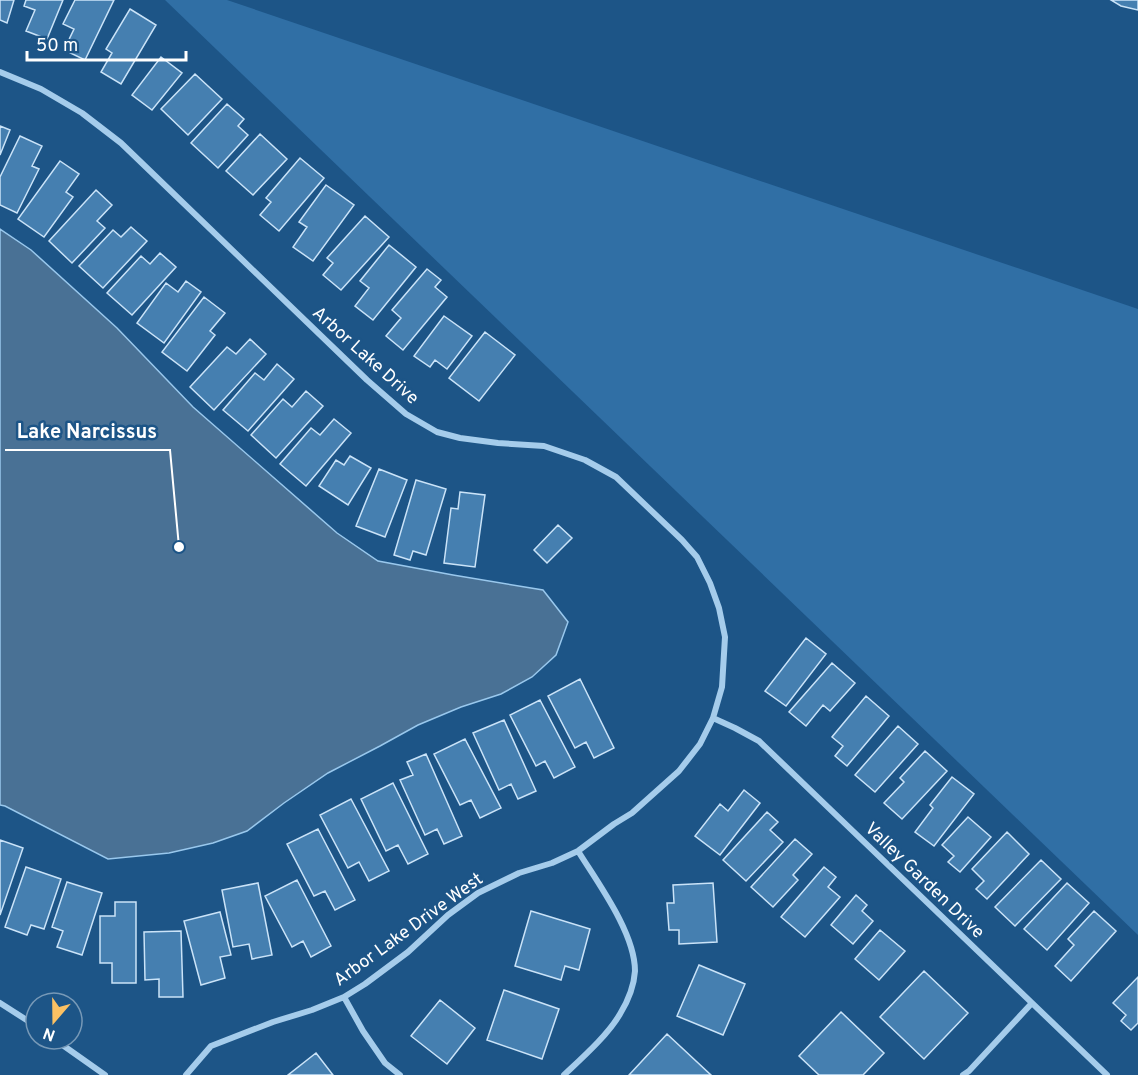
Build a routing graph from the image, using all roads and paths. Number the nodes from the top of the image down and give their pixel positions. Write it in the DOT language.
graph roads {
  1 [pos="0,72"];
  2 [pos="713,718"];
  3 [pos="578,851"];
  4 [pos="344,997"];
  5 [pos="0,1003"];
  6 [pos="1032,1004"];
  7 [pos="24,1018"];
  8 [pos="71,1051"];
  9 [pos="105,1075"];
  10 [pos="186,1075"];
  11 [pos="400,1075"];
  12 [pos="564,1075"];
  13 [pos="963,1075"];
  14 [pos="1107,1075"];
  1 -- 2 [label="street, Arbor Lake Drive"];
  2 -- 3 [label="street, Arbor Lake Drive West"];
  2 -- 6 [label="street, Valley Garden Drive"];
  3 -- 4 [label="street, Arbor Lake Drive West"];
  3 -- 12 [label="street"];
  4 -- 10 [label="street, Arbor Lake Drive West"];
  4 -- 11 [label="street"];
  5 -- 7 [label="street"];
  6 -- 13 [label="street"];
  6 -- 14 [label="street, Valley Garden Drive"];
  8 -- 9 [label="street"];
}
